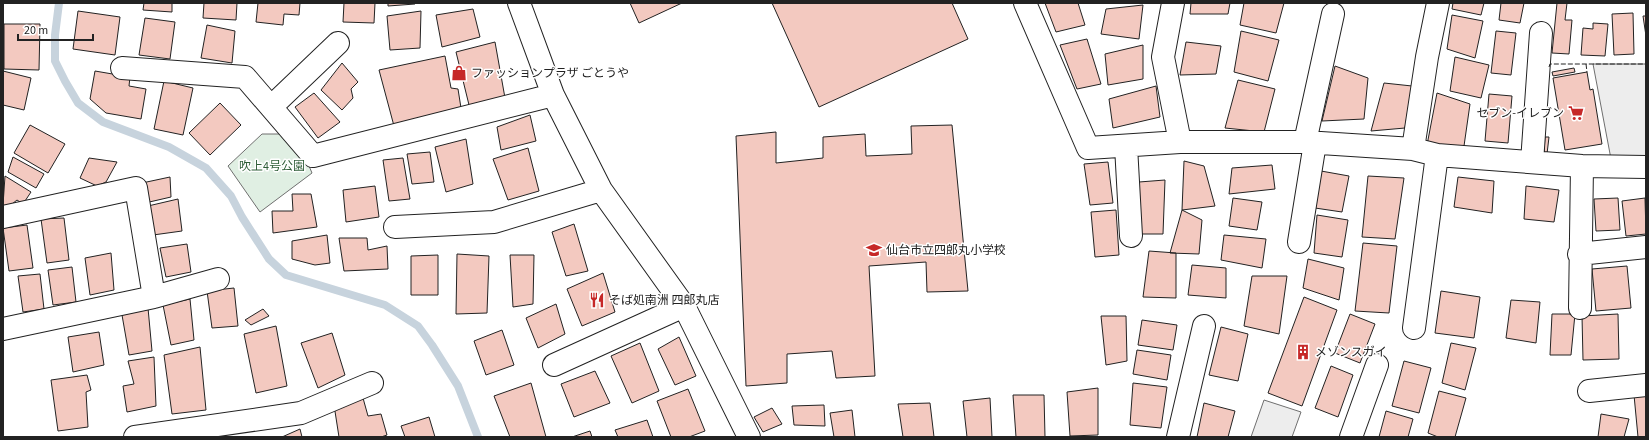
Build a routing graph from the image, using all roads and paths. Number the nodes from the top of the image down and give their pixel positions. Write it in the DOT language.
graph roads {
  1 [pos="519,3"];
  2 [pos="1025,3"];
  3 [pos="1173,3"];
  4 [pos="1438,3"];
  5 [pos="1333,14"];
  6 [pos="1541,33"];
  7 [pos="338,43"];
  8 [pos="122,68"];
  9 [pos="553,95"];
  10 [pos="271,107"];
  11 [pos="1180,142"];
  12 [pos="1310,143"];
  13 [pos="1126,146"];
  14 [pos="1413,149"];
  15 [pos="1437,154"];
  16 [pos="1532,162"];
  17 [pos="1582,166"];
  18 [pos="1646,167"];
  19 [pos="601,190"];
  20 [pos="3,217"];
  21 [pos="395,227"];
  22 [pos="1131,236"];
  23 [pos="1299,242"];
  24 [pos="1646,247"];
  25 [pos="1579,254"];
  26 [pos="218,279"];
  27 [pos="154,297"];
  28 [pos="684,306"];
  29 [pos="1580,308"];
  30 [pos="1204,326"];
  31 [pos="1414,328"];
  32 [pos="3,329"];
  33 [pos="554,365"];
  34 [pos="1377,365"];
  35 [pos="372,383"];
  36 [pos="1646,384"];
  37 [pos="1589,391"];
  38 [pos="135,437"];
  39 [pos="749,437"];
  40 [pos="1178,437"];
  41 [pos="1351,437"];
  1 -- 9 [label="street"];
  2 -- 13 [label="street"];
  3 -- 11 [label="street"];
  4 -- 14 [label="street"];
  5 -- 12 [label="street"];
  6 -- 16 [label="street"];
  7 -- 10 [label="street"];
  8 -- 10 [label="street"];
  9 -- 10 [label="street"];
  9 -- 19 [label="street"];
  11 -- 12 [label="street"];
  11 -- 13 [label="street"];
  12 -- 14 [label="street"];
  12 -- 23 [label="street"];
  13 -- 22 [label="street"];
  14 -- 15 [label="street"];
  15 -- 16 [label="street"];
  15 -- 31 [label="street"];
  16 -- 17 [label="street"];
  17 -- 18 [label="street"];
  17 -- 25 [label="street"];
  19 -- 21 [label="street"];
  19 -- 28 [label="street"];
  20 -- 27 [label="street"];
  24 -- 25 [label="street"];
  25 -- 29 [label="street"];
  26 -- 27 [label="street"];
  27 -- 32 [label="street"];
  28 -- 33 [label="street"];
  28 -- 39 [label="street"];
  30 -- 40 [label="street"];
  34 -- 41 [label="street"];
  35 -- 38 [label="street"];
  36 -- 37 [label="street"];
}
